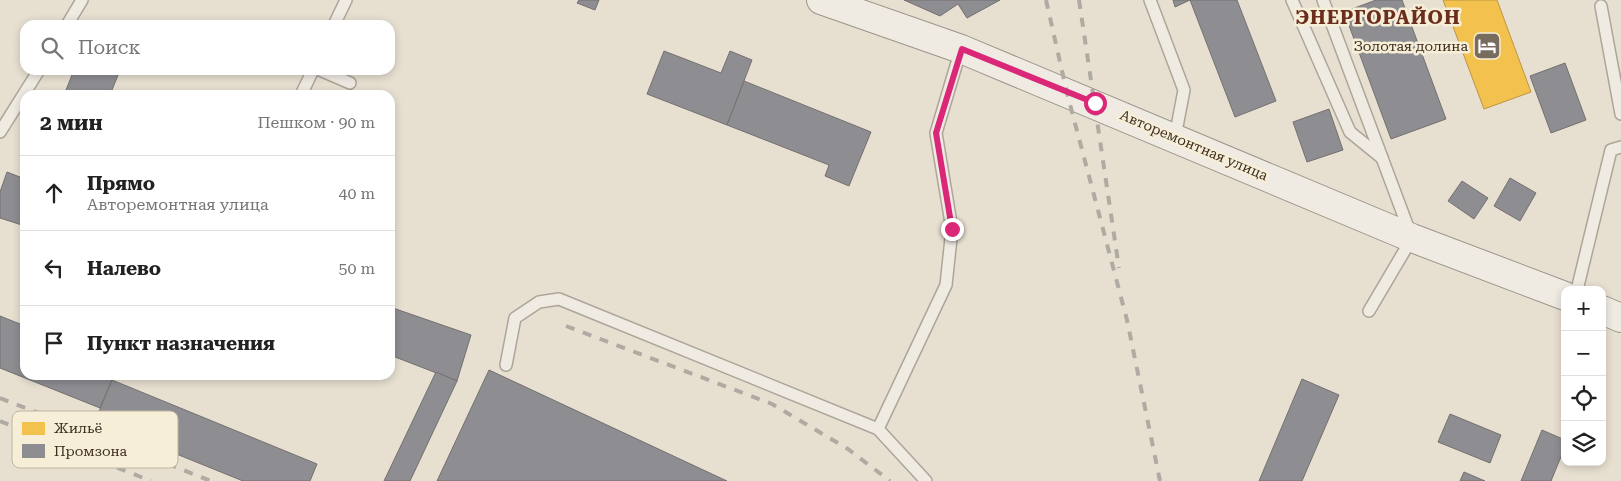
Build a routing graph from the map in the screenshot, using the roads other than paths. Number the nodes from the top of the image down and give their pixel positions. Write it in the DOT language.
graph roads {
  1 [pos="82,0"];
  2 [pos="346,0"];
  3 [pos="1150,0"];
  4 [pos="1292,0"];
  5 [pos="1324,0"];
  6 [pos="838,3"];
  7 [pos="1601,6"];
  8 [pos="70,20"];
  9 [pos="336,20"];
  10 [pos="962,49"];
  11 [pos="35,75"];
  12 [pos="310,75"];
  13 [pos="331,75"];
  14 [pos="350,84"];
  15 [pos="24,90"];
  16 [pos="302,90"];
  17 [pos="20,96"];
  18 [pos="1621,114"];
  19 [pos="4,119"];
  20 [pos="0,132"];
  21 [pos="1175,137"];
  22 [pos="1621,147"];
  23 [pos="1383,159"];
  24 [pos="1412,238"];
  25 [pos="1578,286"];
  26 [pos="1561,294"];
  27 [pos="1369,311"];
  28 [pos="1606,312"];
  29 [pos="1621,318"];
  30 [pos="506,365"];
  31 [pos="878,429"];
  32 [pos="926,481"];
  1 -- 8 [label="lane"];
  2 -- 9 [label="lane"];
  3 -- 21 [label="lane"];
  4 -- 23 [label="lane"];
  5 -- 23 [label="lane"];
  6 -- 10 [label="street, Авторемонтная улица"];
  7 -- 18 [label="lane"];
  10 -- 21 [label="street, Авторемонтная улица"];
  10 -- 31 [label="lane"];
  11 -- 15 [label="lane"];
  12 -- 16 [label="lane"];
  13 -- 14 [label="lane"];
  17 -- 19 [label="lane"];
  19 -- 20 [label="lane"];
  21 -- 24 [label="street, Авторемонтная улица"];
  22 -- 25 [label="lane"];
  23 -- 24 [label="lane"];
  24 -- 26 [label="street, Авторемонтная улица"];
  24 -- 27 [label="lane"];
  28 -- 29 [label="street"];
  30 -- 31 [label="lane"];
  31 -- 32 [label="lane"];
}
